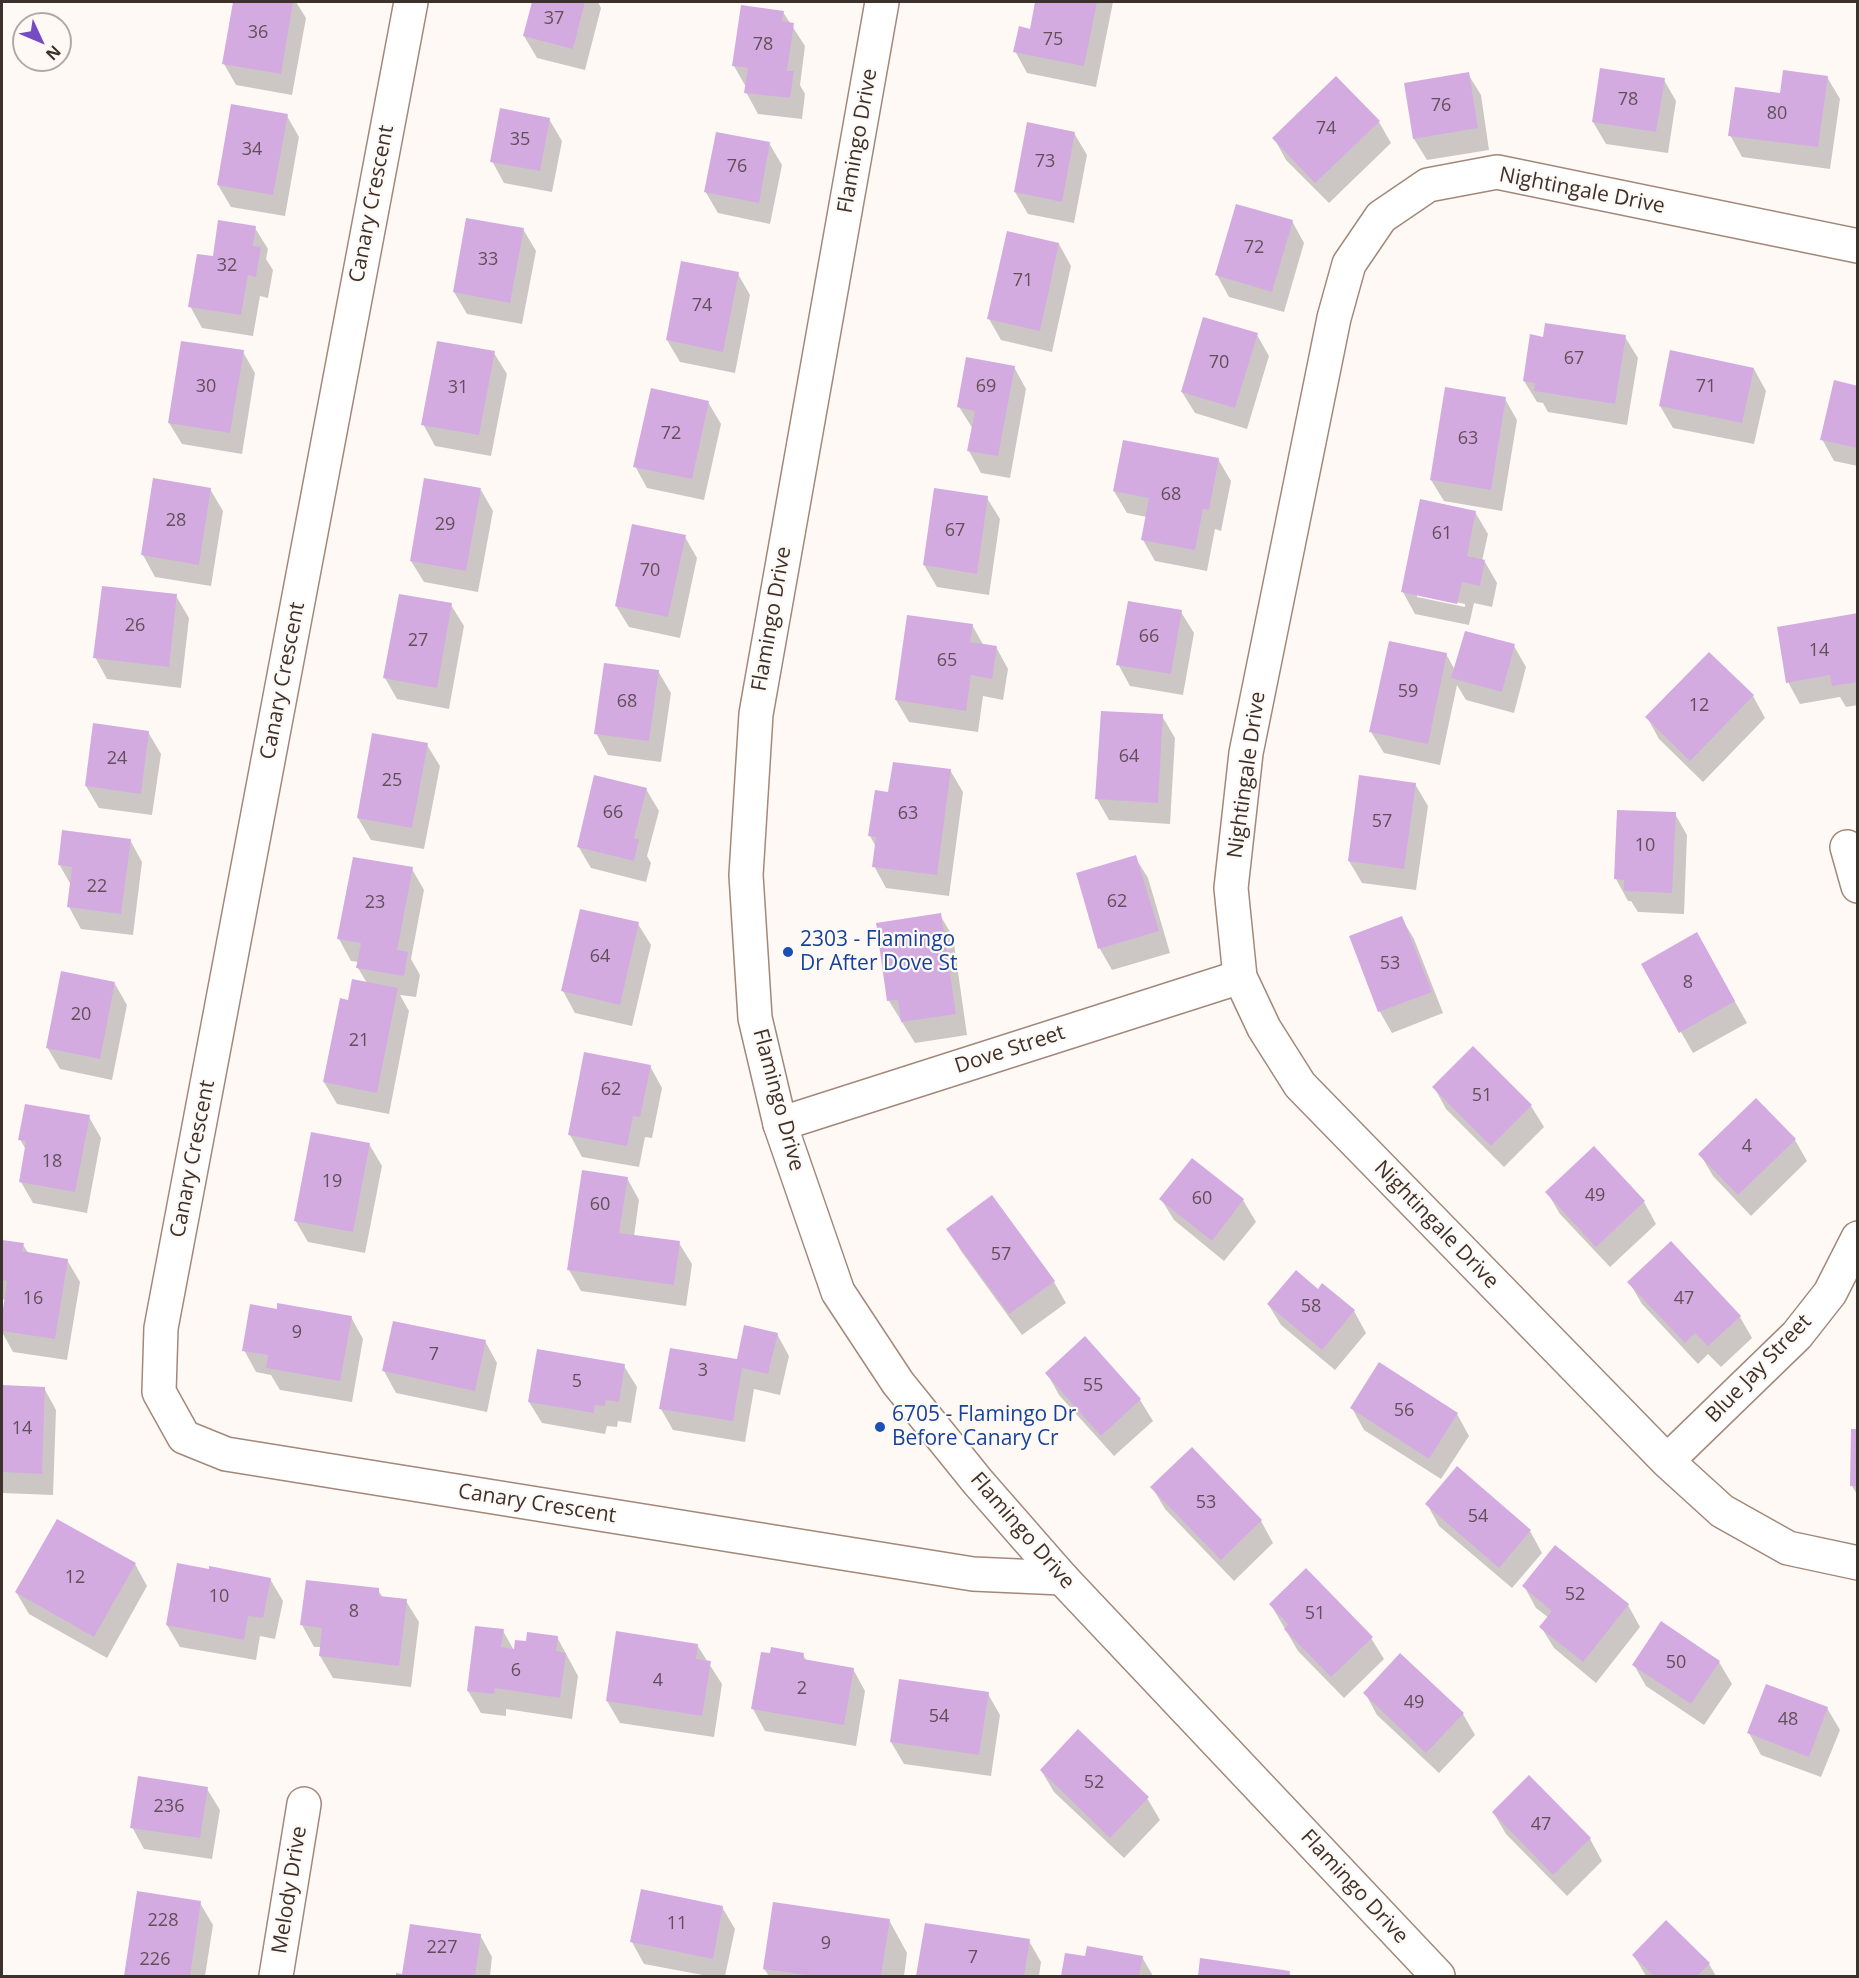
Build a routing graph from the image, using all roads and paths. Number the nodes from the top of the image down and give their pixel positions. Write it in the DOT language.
graph roads {
  1 [pos="411,2"];
  2 [pos="882,2"];
  3 [pos="1857,246"];
  4 [pos="1847,848"];
  5 [pos="1857,886"];
  6 [pos="1240,977"];
  7 [pos="780,1124"];
  8 [pos="1857,1238"];
  9 [pos="1667,1461"];
  10 [pos="1857,1563"];
  11 [pos="1062,1578"];
  12 [pos="304,1804"];
  13 [pos="276,1977"];
  14 [pos="1438,1977"];
  1 -- 11 [label="street, Canary Crescent"];
  2 -- 7 [label="street, Flamingo Drive"];
  3 -- 6 [label="street, Nightingale Drive"];
  4 -- 5 [label="street"];
  6 -- 7 [label="street, Dove Street"];
  6 -- 9 [label="street, Nightingale Drive"];
  7 -- 11 [label="street, Flamingo Drive"];
  8 -- 9 [label="street, Blue Jay Street"];
  9 -- 10 [label="street, Nightingale Drive"];
  11 -- 14 [label="street, Flamingo Drive"];
  12 -- 13 [label="street, Melody Drive"];
}
